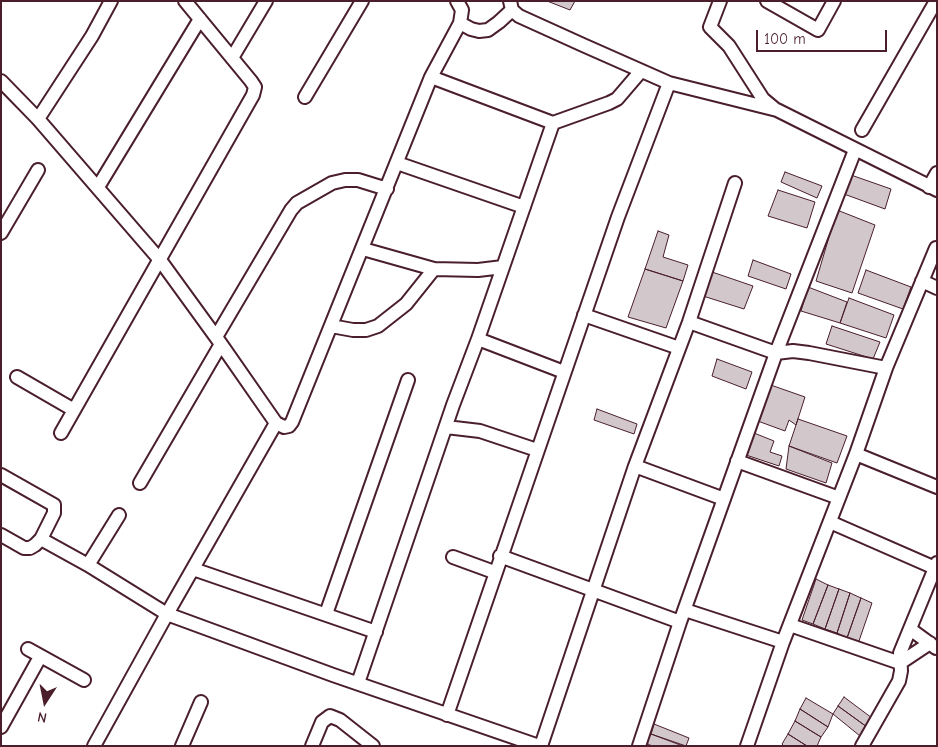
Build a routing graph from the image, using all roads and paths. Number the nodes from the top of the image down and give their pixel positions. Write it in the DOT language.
graph roads {
  1 [pos="111,1"];
  2 [pos="186,1"];
  3 [pos="266,1"];
  4 [pos="362,1"];
  5 [pos="456,1"];
  6 [pos="720,1"];
  7 [pos="767,1"];
  8 [pos="834,1"];
  9 [pos="936,1"];
  10 [pos="511,6"];
  11 [pos="200,19"];
  12 [pos="460,22"];
  13 [pos="232,58"];
  14 [pos="641,71"];
  15 [pos="431,77"];
  16 [pos="1,81"];
  17 [pos="669,83"];
  18 [pos="304,98"];
  19 [pos="777,110"];
  20 [pos="38,119"];
  21 [pos="553,122"];
  22 [pos="862,130"];
  23 [pos="855,150"];
  24 [pos="397,163"];
  25 [pos="38,170"];
  26 [pos="937,173"];
  27 [pos="735,182"];
  28 [pos="98,187"];
  29 [pos="933,188"];
  30 [pos="387,189"];
  31 [pos="524,207"];
  32 [pos="1,233"];
  33 [pos="936,248"];
  34 [pos="363,249"];
  35 [pos="160,260"];
  36 [pos="503,267"];
  37 [pos="434,269"];
  38 [pos="922,281"];
  39 [pos="937,288"];
  40 [pos="584,315"];
  41 [pos="689,322"];
  42 [pos="331,326"];
  43 [pos="478,339"];
  44 [pos="219,340"];
  45 [pos="679,348"];
  46 [pos="776,353"];
  47 [pos="886,368"];
  48 [pos="564,372"];
  49 [pos="17,377"];
  50 [pos="408,380"];
  51 [pos="74,410"];
  52 [pos="276,423"];
  53 [pos="446,427"];
  54 [pos="61,434"];
  55 [pos="537,450"];
  56 [pos="856,454"];
  57 [pos="738,460"];
  58 [pos="635,466"];
  59 [pos="1,475"];
  60 [pos="140,483"];
  61 [pos="937,488"];
  62 [pos="839,498"];
  63 [pos="724,499"];
  64 [pos="119,515"];
  65 [pos="830,522"];
  66 [pos="1,535"];
  67 [pos="41,539"];
  68 [pos="500,556"];
  69 [pos="453,557"];
  70 [pos="936,565"];
  71 [pos="88,566"];
  72 [pos="193,569"];
  73 [pos="494,572"];
  74 [pos="594,590"];
  75 [pos="167,614"];
  76 [pos="326,614"];
  77 [pos="682,616"];
  78 [pos="790,625"];
  79 [pos="910,629"];
  80 [pos="376,632"];
  81 [pos="783,642"];
  82 [pos="933,646"];
  83 [pos="28,649"];
  84 [pos="40,657"];
  85 [pos="900,663"];
  86 [pos="84,680"];
  87 [pos="358,683"];
  88 [pos="201,702"];
  89 [pos="446,715"];
  90 [pos="1,728"];
  91 [pos="94,746"];
  92 [pos="182,746"];
  93 [pos="312,746"];
  94 [pos="374,746"];
  95 [pos="540,746"];
  96 [pos="639,746"];
  97 [pos="747,746"];
  98 [pos="862,746"];
  1 -- 20 [label="street"];
  2 -- 11 [label="street"];
  3 -- 13 [label="street"];
  4 -- 18 [label="street"];
  5 -- 12 [label="street"];
  6 -- 19 [label="street"];
  7 -- 8 [label="street"];
  9 -- 22 [label="street"];
  10 -- 12 [label="street"];
  10 -- 14 [label="street"];
  11 -- 13 [label="street"];
  11 -- 28 [label="street"];
  12 -- 15 [label="street"];
  13 -- 35 [label="street"];
  14 -- 17 [label="street"];
  14 -- 21 [label="street"];
  15 -- 21 [label="street"];
  15 -- 24 [label="street"];
  16 -- 20 [label="street"];
  17 -- 19 [label="street"];
  17 -- 40 [label="street"];
  19 -- 23 [label="street"];
  20 -- 28 [label="street"];
  21 -- 31 [label="street"];
  23 -- 29 [label="street"];
  23 -- 46 [label="street"];
  24 -- 30 [label="street"];
  24 -- 31 [label="street"];
  25 -- 32 [label="street"];
  26 -- 29 [label="street"];
  27 -- 41 [label="street"];
  28 -- 35 [label="street"];
  30 -- 34 [label="street"];
  30 -- 44 [label="street"];
  31 -- 36 [label="street"];
  33 -- 38 [label="street"];
  34 -- 37 [label="street"];
  34 -- 42 [label="street"];
  35 -- 44 [label="street"];
  35 -- 51 [label="street"];
  36 -- 37 [label="street"];
  36 -- 43 [label="street"];
  37 -- 42 [label="street"];
  38 -- 39 [label="street"];
  38 -- 47 [label="street"];
  40 -- 45 [label="street"];
  40 -- 48 [label="street"];
  41 -- 45 [label="street"];
  41 -- 46 [label="street"];
  42 -- 52 [label="street"];
  43 -- 48 [label="street"];
  43 -- 53 [label="street"];
  44 -- 52 [label="street"];
  44 -- 60 [label="street"];
  45 -- 58 [label="street"];
  46 -- 47 [label="street"];
  46 -- 57 [label="street"];
  47 -- 56 [label="street"];
  48 -- 55 [label="street"];
  49 -- 51 [label="street"];
  50 -- 76 [label="street"];
  51 -- 54 [label="street"];
  52 -- 72 [label="street"];
  53 -- 55 [label="street"];
  53 -- 80 [label="street"];
  55 -- 68 [label="street"];
  56 -- 61 [label="street"];
  56 -- 62 [label="street"];
  57 -- 62 [label="street"];
  57 -- 63 [label="street"];
  58 -- 63 [label="street"];
  58 -- 74 [label="street"];
  59 -- 67 [label="street"];
  62 -- 65 [label="street"];
  63 -- 77 [label="street"];
  64 -- 71 [label="street"];
  65 -- 70 [label="street"];
  65 -- 78 [label="street"];
  66 -- 67 [label="street"];
  67 -- 71 [label="street"];
  68 -- 73 [label="street"];
  68 -- 74 [label="street"];
  69 -- 73 [label="street"];
  70 -- 79 [label="street"];
  71 -- 75 [label="street"];
  72 -- 75 [label="street"];
  72 -- 76 [label="street"];
  73 -- 89 [label="street"];
  74 -- 77 [label="street"];
  74 -- 95 [label="street"];
  75 -- 87 [label="street"];
  75 -- 91 [label="street"];
  76 -- 80 [label="street"];
  77 -- 81 [label="street"];
  77 -- 96 [label="street"];
  78 -- 81 [label="street"];
  78 -- 85 [label="street"];
  79 -- 82 [label="street"];
  79 -- 85 [label="street"];
  80 -- 87 [label="street"];
  81 -- 97 [label="street"];
  82 -- 85 [label="street"];
  83 -- 84 [label="street"];
  84 -- 86 [label="street"];
  84 -- 90 [label="street"];
  85 -- 98 [label="street"];
  87 -- 89 [label="street"];
  88 -- 92 [label="street"];
  89 -- 95 [label="street"];
  93 -- 94 [label="street"];
}
